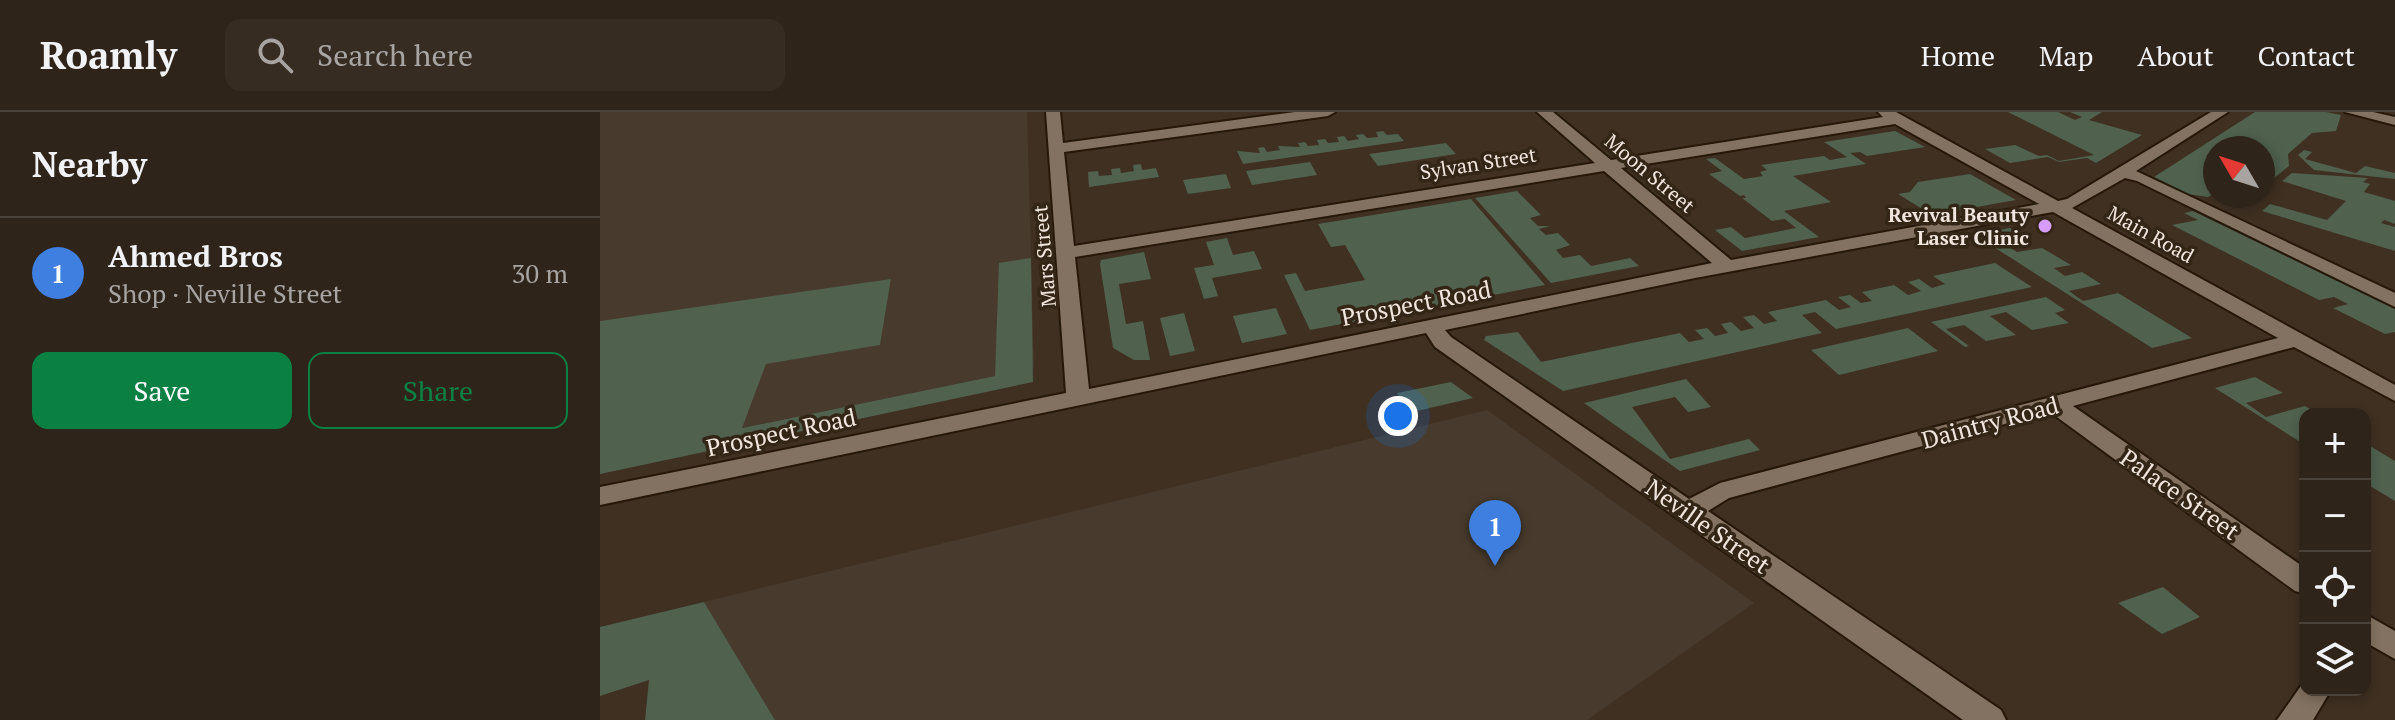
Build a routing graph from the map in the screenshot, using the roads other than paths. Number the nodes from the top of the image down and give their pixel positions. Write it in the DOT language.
graph roads {
  1 [pos="1053,112"];
  2 [pos="1328,112"];
  3 [pos="1544,112"];
  4 [pos="2221,112"];
  5 [pos="2352,112"];
  6 [pos="1891,116"];
  7 [pos="2395,121"];
  8 [pos="1057,148"];
  9 [pos="1607,165"];
  10 [pos="2122,172"];
  11 [pos="2057,206"];
  12 [pos="1065,253"];
  13 [pos="1728,267"];
  14 [pos="2395,301"];
  15 [pos="1432,326"];
  16 [pos="2296,340"];
  17 [pos="2395,394"];
  18 [pos="1078,397"];
  19 [pos="2055,405"];
  20 [pos="600,496"];
  21 [pos="1688,511"];
  22 [pos="2299,579"];
  23 [pos="2371,632"];
  24 [pos="2395,647"];
  25 [pos="2311,696"];
  26 [pos="1989,720"];
  27 [pos="2294,720"];
  1 -- 8 [label="street, Mars Street"];
  2 -- 8 [label="street"];
  3 -- 9 [label="street, Moon Street"];
  4 -- 10 [label="street, Prospect Road"];
  5 -- 7 [label="street"];
  6 -- 9 [label="street, Sylvan Street"];
  6 -- 11 [label="street, Main Road"];
  8 -- 12 [label="street, Mars Street"];
  9 -- 12 [label="street, Sylvan Street"];
  9 -- 13 [label="street, Moon Street"];
  10 -- 11 [label="street, Prospect Road"];
  10 -- 14 [label="street"];
  11 -- 13 [label="street, Prospect Road"];
  11 -- 16 [label="street, Main Road"];
  12 -- 18 [label="street, Mars Street"];
  13 -- 15 [label="street, Prospect Road"];
  15 -- 18 [label="street, Prospect Road"];
  15 -- 21 [label="street, Neville Street"];
  16 -- 17 [label="street, Main Road"];
  16 -- 19 [label="street, Daintry Road"];
  18 -- 20 [label="street, Prospect Road"];
  19 -- 21 [label="street, Daintry Road"];
  19 -- 22 [label="street, Palace Street"];
  21 -- 26 [label="street, Neville Street"];
  23 -- 24 [label="street"];
  25 -- 27 [label="street"];
}
